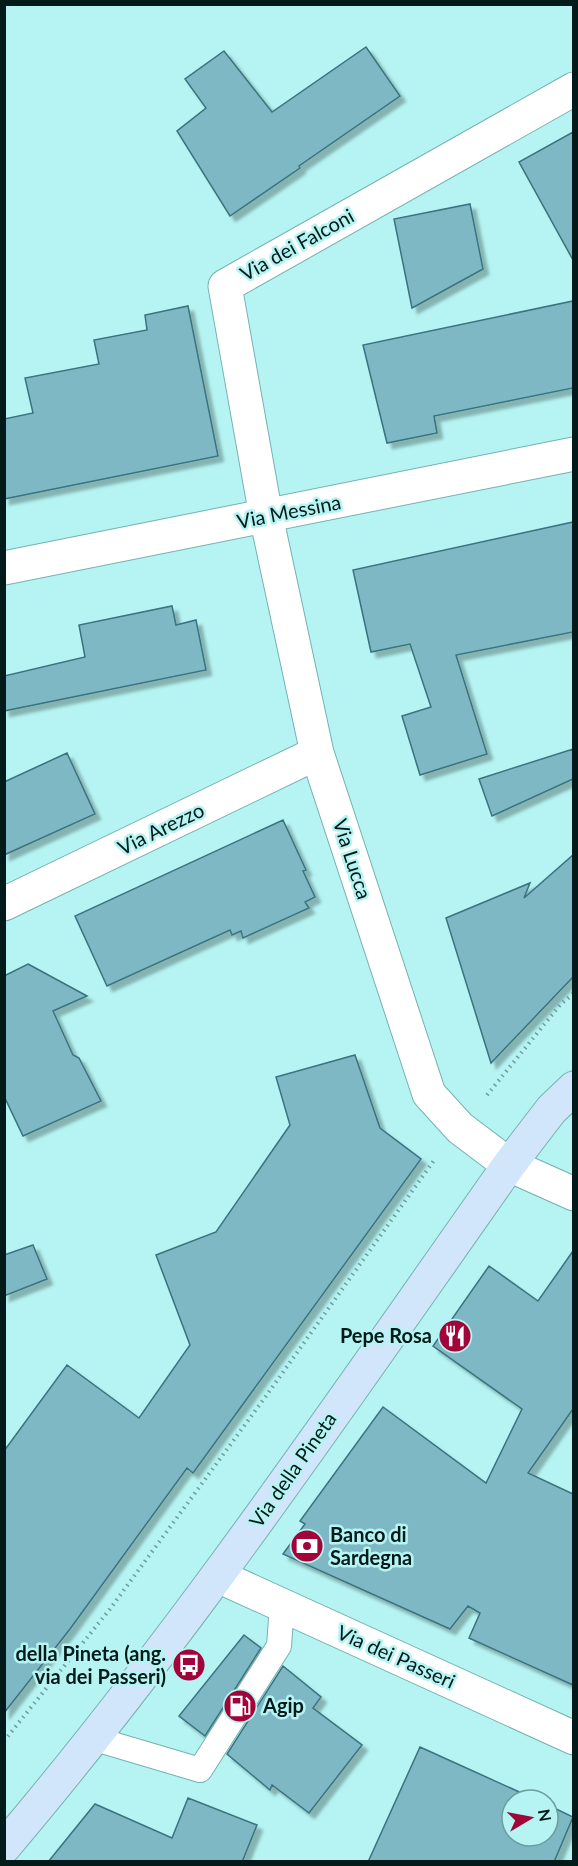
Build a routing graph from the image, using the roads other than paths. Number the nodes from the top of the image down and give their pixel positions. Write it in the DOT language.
graph roads {
  1 [pos="573,88"];
  2 [pos="573,454"];
  3 [pos="266,516"];
  4 [pos="4,567"];
  5 [pos="317,753"];
  6 [pos="4,904"];
  7 [pos="573,1088"];
  8 [pos="509,1165"];
  9 [pos="573,1194"];
  10 [pos="218,1576"];
  11 [pos="282,1605"];
  12 [pos="92,1738"];
  13 [pos="573,1738"];
  14 [pos="4,1847"];
  1 -- 3 [label="street, Via dei Falconi"];
  2 -- 3 [label="street, Via Messina"];
  3 -- 4 [label="street, Via Messina"];
  3 -- 5 [label="street, Via Lucca"];
  5 -- 6 [label="street, Via Arezzo"];
  5 -- 8 [label="street, Via Lucca"];
  7 -- 8 [label="street, Via della Pineta"];
  8 -- 9 [label="street, Via Lucca"];
  8 -- 10 [label="street, Via della Pineta"];
  10 -- 11 [label="street, Via dei Passeri"];
  10 -- 12 [label="street, Via della Pineta"];
  11 -- 12 [label="lane"];
  11 -- 13 [label="street, Via dei Passeri"];
  12 -- 14 [label="street, Via della Pineta"];
}
